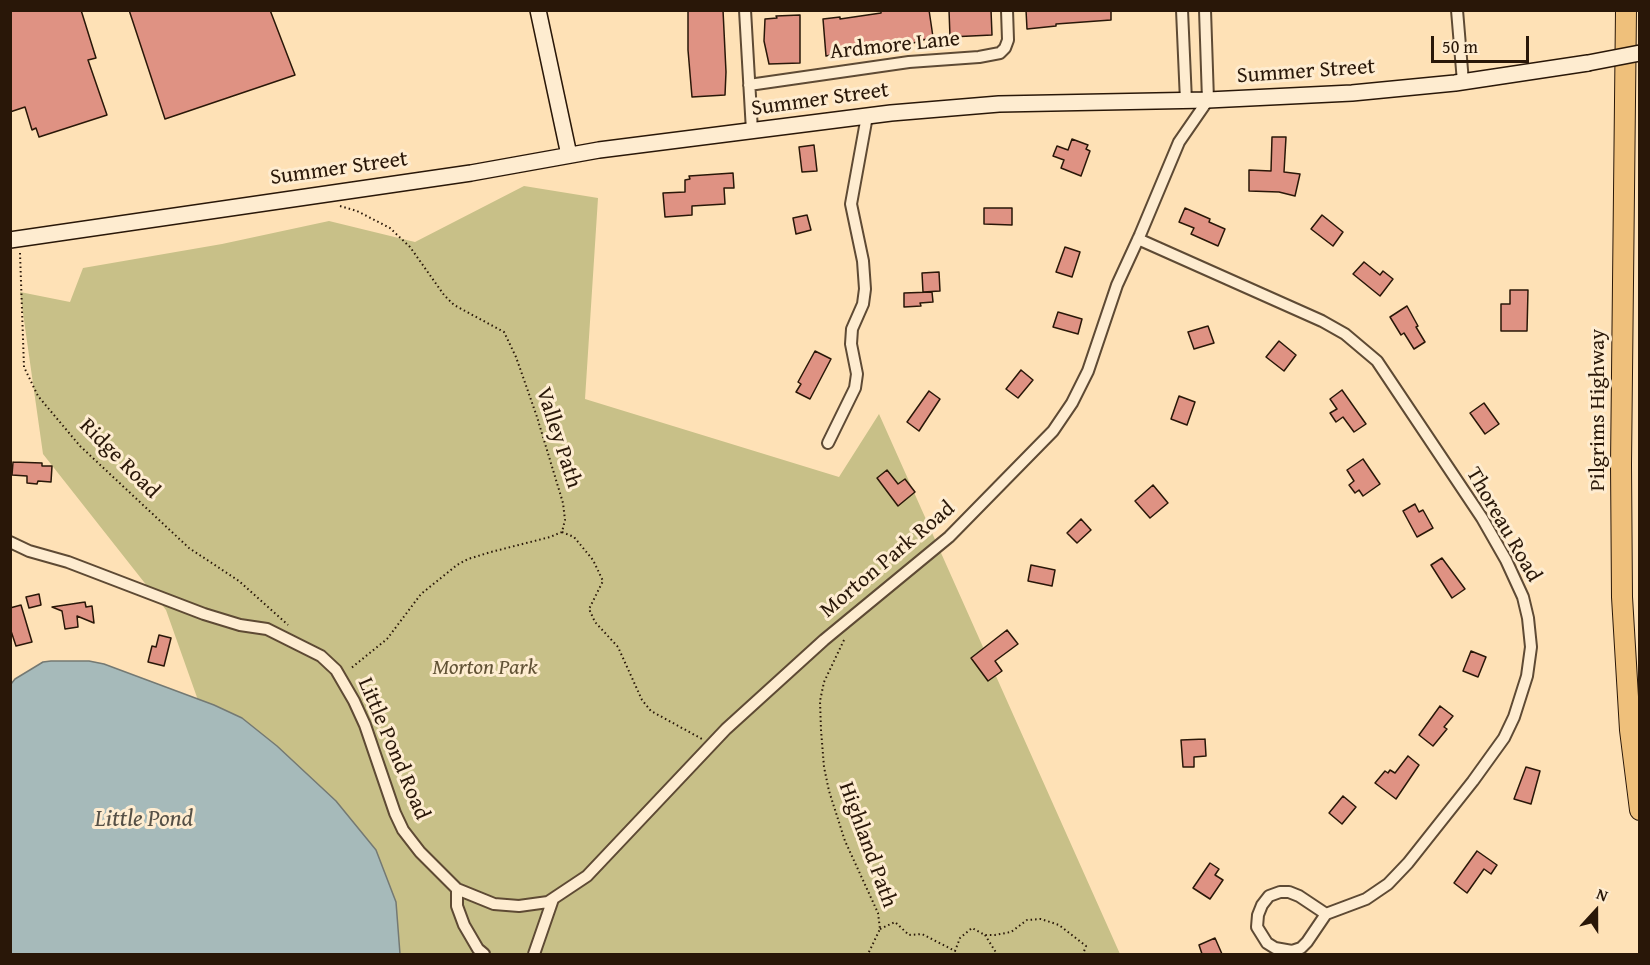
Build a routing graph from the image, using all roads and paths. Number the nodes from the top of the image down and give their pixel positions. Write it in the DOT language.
graph roads {
  1 [pos="538,10"];
  2 [pos="745,10"];
  3 [pos="1007,10"];
  4 [pos="1182,10"];
  5 [pos="1205,10"];
  6 [pos="1457,10"];
  7 [pos="1626,10"];
  8 [pos="1640,52"];
  9 [pos="1463,82"];
  10 [pos="749,85"];
  11 [pos="1208,100"];
  12 [pos="1186,101"];
  13 [pos="867,116"];
  14 [pos="752,131"];
  15 [pos="569,155"];
  16 [pos="336,205"];
  17 [pos="15,239"];
  18 [pos="1138,239"];
  19 [pos="828,442"];
  20 [pos="562,532"];
  21 [pos="10,542"];
  22 [pos="26,549"];
  23 [pos="10,552"];
  24 [pos="846,635"];
  25 [pos="302,646"];
  26 [pos="340,676"];
  27 [pos="712,743"];
  28 [pos="1640,810"];
  29 [pos="457,889"];
  30 [pos="553,899"];
  31 [pos="1326,914"];
  32 [pos="880,928"];
  33 [pos="985,935"];
  34 [pos="484,954"];
  35 [pos="534,954"];
  36 [pos="868,954"];
  37 [pos="997,954"];
  38 [pos="1083,954"];
  1 -- 15 [label="main road"];
  2 -- 10 [label="street"];
  3 -- 10 [label="street, Ardmore Lane"];
  4 -- 12 [label="street"];
  5 -- 11 [label="street"];
  6 -- 9 [label="street"];
  7 -- 28 [label="highway, Pilgrims Highway"];
  8 -- 9 [label="main road, Summer Street, bridge"];
  9 -- 11 [label="main road, Summer Street"];
  10 -- 14 [label="street"];
  11 -- 12 [label="main road, Summer Street"];
  11 -- 18 [label="street, Morton Park Road"];
  12 -- 13 [label="main road, Summer Street"];
  13 -- 14 [label="main road, Summer Street"];
  13 -- 19 [label="street"];
  14 -- 15 [label="main road, Summer Street"];
  15 -- 17 [label="main road, Summer Street"];
  16 -- 20 [label="path, Valley Path"];
  17 -- 25 [label="path, Ridge Road"];
  18 -- 27 [label="street, Morton Park Road"];
  18 -- 31 [label="street, Thoreau Road"];
  20 -- 26 [label="path"];
  20 -- 27 [label="path"];
  21 -- 22 [label="street, Little Pond Road"];
  22 -- 23 [label="street"];
  22 -- 25 [label="street, Little Pond Road"];
  24 -- 32 [label="path, Highland Path"];
  25 -- 26 [label="street, Little Pond Road"];
  26 -- 29 [label="street, Little Pond Road"];
  27 -- 30 [label="street, Morton Park Road"];
  29 -- 30 [label="street, Morton Park Road"];
  29 -- 34 [label="street"];
  30 -- 35 [label="street"];
  31 -- 31 [label="street"];
  32 -- 33 [label="path"];
  32 -- 36 [label="path, Highland Path"];
  33 -- 37 [label="path"];
  33 -- 38 [label="path"];
}
